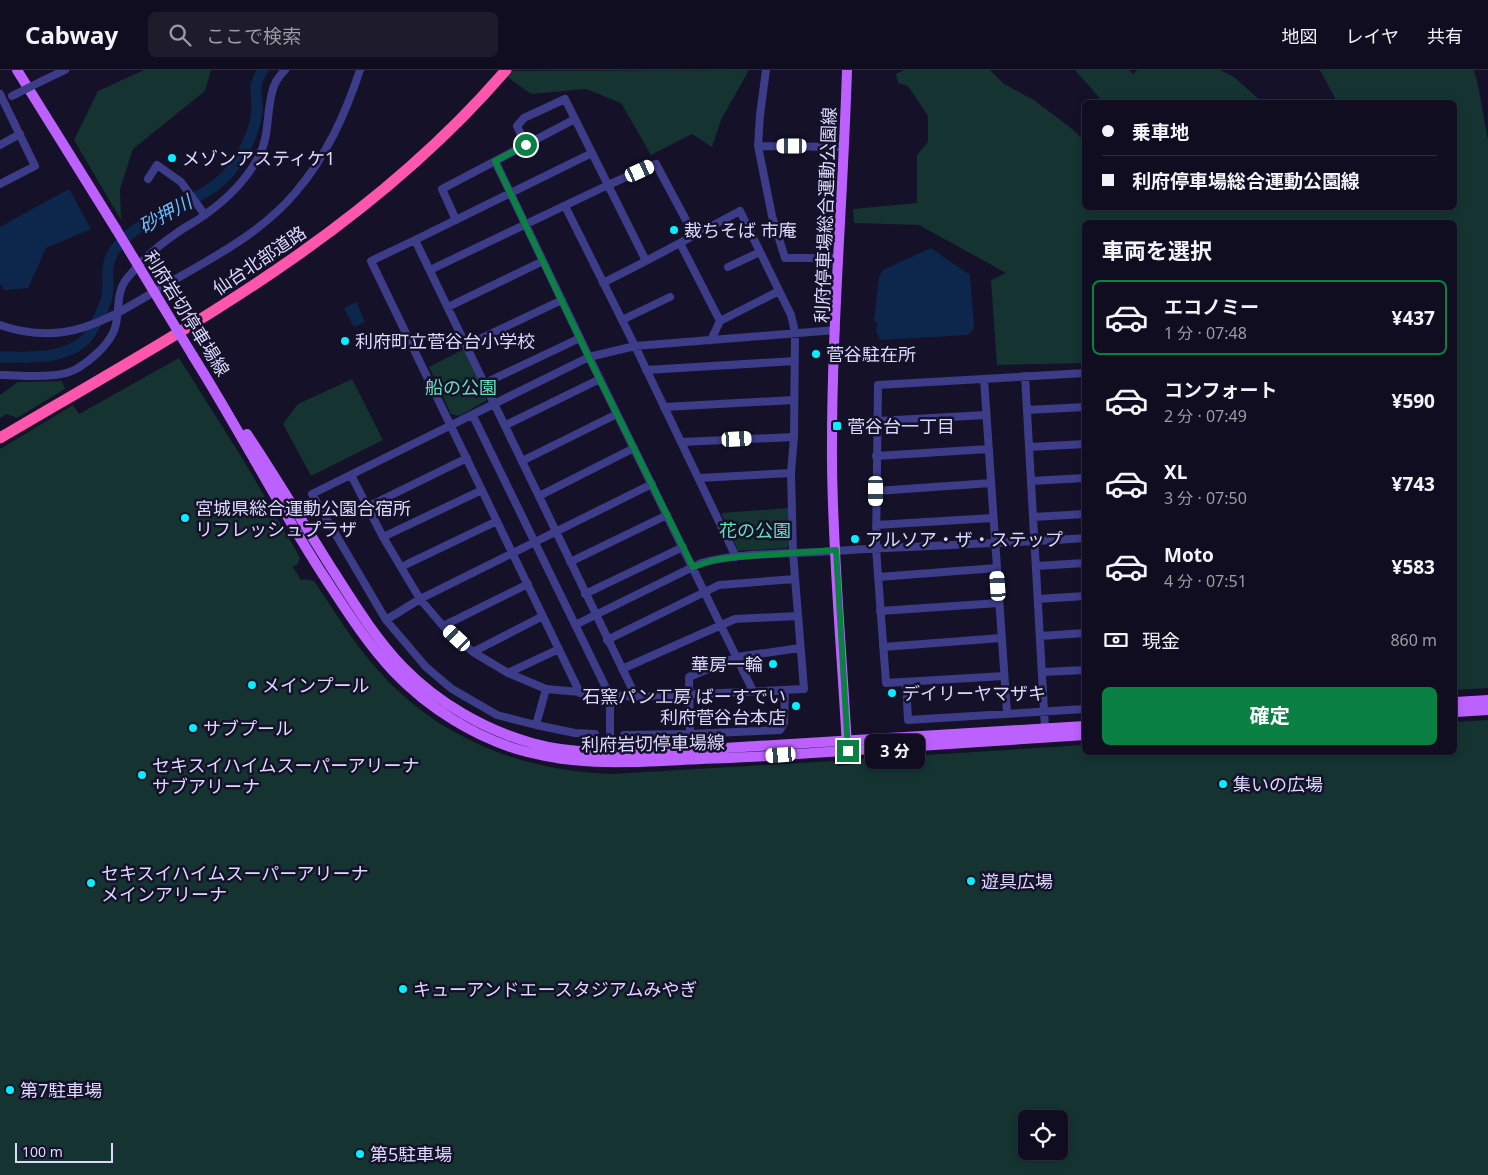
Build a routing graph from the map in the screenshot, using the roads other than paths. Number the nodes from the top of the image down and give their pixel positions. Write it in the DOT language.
graph roads {
  1 [pos="17,70"];
  2 [pos="65,70"];
  3 [pos="285,70"];
  4 [pos="360,70"];
  5 [pos="506,70"];
  6 [pos="766,70"];
  7 [pos="847,70"];
  8 [pos="1,100"];
  9 [pos="575,120"];
  10 [pos="20,134"];
  11 [pos="0,145"];
  12 [pos="526,145"];
  13 [pos="758,146"];
  14 [pos="844,147"];
  15 [pos="592,153"];
  16 [pos="495,161"];
  17 [pos="148,179"];
  18 [pos="0,184"];
  19 [pos="608,185"];
  20 [pos="510,192"];
  21 [pos="565,206"];
  22 [pos="203,212"];
  23 [pos="456,220"];
  24 [pos="526,225"];
  25 [pos="694,235"];
  26 [pos="415,240"];
  27 [pos="680,242"];
  28 [pos="760,252"];
  29 [pos="839,258"];
  30 [pos="543,261"];
  31 [pos="646,262"];
  32 [pos="728,268"];
  33 [pos="430,270"];
  34 [pos="603,283"];
  35 [pos="779,290"];
  36 [pos="670,297"];
  37 [pos="562,300"];
  38 [pos="448,307"];
  39 [pos="114,315"];
  40 [pos="622,320"];
  41 [pos="720,321"];
  42 [pos="0,325"];
  43 [pos="836,330"];
  44 [pos="795,332"];
  45 [pos="580,338"];
  46 [pos="711,340"];
  47 [pos="466,345"];
  48 [pos="635,346"];
  49 [pos="589,358"];
  50 [pos="795,361"];
  51 [pos="646,370"];
  52 [pos="1082,373"];
  53 [pos="0,375"];
  54 [pos="1025,376"];
  55 [pos="600,379"];
  56 [pos="984,379"];
  57 [pos="485,383"];
  58 [pos="794,400"];
  59 [pos="496,404"];
  60 [pos="664,406"];
  61 [pos="1082,408"];
  62 [pos="1027,410"];
  63 [pos="617,414"];
  64 [pos="986,415"];
  65 [pos="473,416"];
  66 [pos="877,421"];
  67 [pos="506,425"];
  68 [pos="452,426"];
  69 [pos="794,436"];
  70 [pos="0,438"];
  71 [pos="680,442"];
  72 [pos="1082,444"];
  73 [pos="1029,447"];
  74 [pos="634,448"];
  75 [pos="989,449"];
  76 [pos="876,456"];
  77 [pos="467,458"];
  78 [pos="522,461"];
  79 [pos="791,473"];
  80 [pos="351,475"];
  81 [pos="699,478"];
  82 [pos="1082,478"];
  83 [pos="1031,481"];
  84 [pos="991,483"];
  85 [pos="652,484"];
  86 [pos="482,490"];
  87 [pos="876,491"];
  88 [pos="539,496"];
  89 [pos="367,508"];
  90 [pos="1082,514"];
  91 [pos="667,515"];
  92 [pos="1033,517"];
  93 [pos="993,518"];
  94 [pos="497,521"];
  95 [pos="876,525"];
  96 [pos="555,531"];
  97 [pos="383,537"];
  98 [pos="1082,538"];
  99 [pos="534,541"];
  100 [pos="1034,541"];
  101 [pos="995,544"];
  102 [pos="683,547"];
  103 [pos="876,548"];
  104 [pos="836,550"];
  105 [pos="512,552"];
  106 [pos="794,553"];
  107 [pos="736,557"];
  108 [pos="570,562"];
  109 [pos="1082,563"];
  110 [pos="1036,566"];
  111 [pos="401,567"];
  112 [pos="693,567"];
  113 [pos="997,568"];
  114 [pos="878,577"];
  115 [pos="795,579"];
  116 [pos="528,584"];
  117 [pos="705,591"];
  118 [pos="585,594"];
  119 [pos="1082,596"];
  120 [pos="420,598"];
  121 [pos="1038,599"];
  122 [pos="999,603"];
  123 [pos="880,611"];
  124 [pos="594,615"];
  125 [pos="543,616"];
  126 [pos="798,616"];
  127 [pos="386,620"];
  128 [pos="575,624"];
  129 [pos="721,624"];
  130 [pos="443,626"];
  131 [pos="1082,633"];
  132 [pos="1040,636"];
  133 [pos="1001,638"];
  134 [pos="608,640"];
  135 [pos="883,646"];
  136 [pos="800,648"];
  137 [pos="559,649"];
  138 [pos="473,652"];
  139 [pos="737,657"];
  140 [pos="622,669"];
  141 [pos="1082,670"];
  142 [pos="508,672"];
  143 [pos="1043,672"];
  144 [pos="1004,676"];
  145 [pos="906,682"];
  146 [pos="546,689"];
  147 [pos="784,690"];
  148 [pos="753,691"];
  149 [pos="580,693"];
  150 [pos="688,694"];
  151 [pos="610,696"];
  152 [pos="636,697"];
  153 [pos="1488,700"];
  154 [pos="1457,702"];
  155 [pos="1082,709"];
  156 [pos="1488,710"];
  157 [pos="1045,711"];
  158 [pos="1457,712"];
  159 [pos="1007,713"];
  160 [pos="536,725"];
  161 [pos="1082,726"];
  162 [pos="1045,728"];
  163 [pos="595,734"];
  164 [pos="690,734"];
  165 [pos="624,735"];
  166 [pos="1082,735"];
  167 [pos="847,746"];
  168 [pos="610,758"];
  1 -- 168 [label="main road, 利府岩切停車場線, bridge"];
  2 -- 8 [label="street, bridge"];
  3 -- 22 [label="street"];
  4 -- 39 [label="street"];
  5 -- 70 [label="highway, 仙台北部道路"];
  6 -- 13 [label="street"];
  7 -- 14 [label="main road, 利府停車場総合運動公園線"];
  8 -- 10 [label="street"];
  9 -- 12 [label="street"];
  9 -- 12 [label="street"];
  9 -- 15 [label="street"];
  10 -- 11 [label="street"];
  10 -- 18 [label="street"];
  12 -- 16 [label="street"];
  13 -- 14 [label="street"];
  13 -- 29 [label="street"];
  14 -- 29 [label="main road, 利府停車場総合運動公園線"];
  15 -- 19 [label="street"];
  15 -- 20 [label="street"];
  16 -- 20 [label="street"];
  16 -- 23 [label="street"];
  17 -- 22 [label="street"];
  19 -- 21 [label="street"];
  19 -- 25 [label="street"];
  19 -- 31 [label="street"];
  20 -- 23 [label="street"];
  20 -- 24 [label="street"];
  21 -- 24 [label="street"];
  21 -- 34 [label="street"];
  22 -- 39 [label="street"];
  23 -- 26 [label="street"];
  24 -- 30 [label="street"];
  24 -- 33 [label="street"];
  25 -- 27 [label="street"];
  25 -- 28 [label="street"];
  26 -- 33 [label="street"];
  26 -- 68 [label="street"];
  27 -- 31 [label="street"];
  27 -- 41 [label="street"];
  28 -- 32 [label="street"];
  28 -- 35 [label="street"];
  29 -- 43 [label="main road, 利府停車場総合運動公園線"];
  30 -- 37 [label="street"];
  30 -- 38 [label="street"];
  31 -- 34 [label="street"];
  33 -- 38 [label="street"];
  34 -- 40 [label="street"];
  35 -- 41 [label="street"];
  35 -- 44 [label="street"];
  36 -- 40 [label="street"];
  37 -- 45 [label="street"];
  37 -- 47 [label="street"];
  38 -- 47 [label="street"];
  39 -- 42 [label="street"];
  39 -- 53 [label="street"];
  40 -- 48 [label="street"];
  41 -- 46 [label="street"];
  43 -- 44 [label="street"];
  43 -- 104 [label="main road, 利府停車場総合運動公園線"];
  44 -- 46 [label="street"];
  44 -- 50 [label="street"];
  45 -- 49 [label="street"];
  45 -- 57 [label="street"];
  46 -- 48 [label="street"];
  47 -- 57 [label="street"];
  48 -- 49 [label="street"];
  48 -- 51 [label="street"];
  49 -- 55 [label="street"];
  49 -- 59 [label="street"];
  50 -- 51 [label="street"];
  50 -- 58 [label="street"];
  51 -- 60 [label="street"];
  52 -- 54 [label="street"];
  54 -- 56 [label="street"];
  54 -- 62 [label="street"];
  55 -- 63 [label="street"];
  55 -- 67 [label="street"];
  56 -- 64 [label="street"];
  56 -- 66 [label="street"];
  57 -- 59 [label="street"];
  58 -- 60 [label="street"];
  58 -- 69 [label="street"];
  59 -- 65 [label="street"];
  59 -- 67 [label="street"];
  60 -- 71 [label="street"];
  61 -- 62 [label="street"];
  62 -- 73 [label="street"];
  63 -- 74 [label="street"];
  63 -- 78 [label="street"];
  64 -- 66 [label="street"];
  64 -- 75 [label="street"];
  65 -- 68 [label="street"];
  65 -- 99 [label="street"];
  66 -- 76 [label="street"];
  67 -- 78 [label="street"];
  68 -- 77 [label="street"];
  68 -- 80 [label="street"];
  69 -- 71 [label="street"];
  69 -- 79 [label="street"];
  71 -- 81 [label="street"];
  72 -- 73 [label="street"];
  73 -- 83 [label="street"];
  74 -- 85 [label="street"];
  74 -- 88 [label="street"];
  75 -- 76 [label="street"];
  75 -- 84 [label="street"];
  76 -- 87 [label="street"];
  77 -- 86 [label="street"];
  77 -- 89 [label="street"];
  78 -- 88 [label="street"];
  79 -- 81 [label="street"];
  79 -- 106 [label="street"];
  80 -- 89 [label="street"];
  80 -- 127 [label="street"];
  81 -- 107 [label="street"];
  82 -- 83 [label="street"];
  83 -- 92 [label="street"];
  84 -- 87 [label="street"];
  84 -- 93 [label="street"];
  85 -- 91 [label="street"];
  85 -- 96 [label="street"];
  86 -- 94 [label="street"];
  86 -- 97 [label="street"];
  87 -- 95 [label="street"];
  88 -- 96 [label="street"];
  89 -- 97 [label="street"];
  90 -- 92 [label="street"];
  91 -- 102 [label="street"];
  91 -- 108 [label="street"];
  92 -- 100 [label="street"];
  93 -- 95 [label="street"];
  93 -- 101 [label="street"];
  94 -- 105 [label="street"];
  94 -- 111 [label="street"];
  95 -- 103 [label="street"];
  96 -- 99 [label="street"];
  96 -- 108 [label="street"];
  97 -- 111 [label="street"];
  98 -- 100 [label="street"];
  99 -- 105 [label="street"];
  99 -- 128 [label="street"];
  100 -- 101 [label="street"];
  100 -- 110 [label="street"];
  101 -- 103 [label="street"];
  101 -- 113 [label="street"];
  102 -- 112 [label="street"];
  102 -- 118 [label="street"];
  103 -- 104 [label="street"];
  103 -- 114 [label="street"];
  104 -- 106 [label="street"];
  104 -- 167 [label="main road, 利府停車場総合運動公園線"];
  105 -- 116 [label="street"];
  105 -- 120 [label="street"];
  106 -- 107 [label="street"];
  106 -- 115 [label="street"];
  107 -- 112 [label="street"];
  108 -- 118 [label="street"];
  109 -- 110 [label="street"];
  110 -- 121 [label="street"];
  111 -- 120 [label="street"];
  112 -- 117 [label="street"];
  112 -- 124 [label="street"];
  113 -- 114 [label="street"];
  113 -- 122 [label="street"];
  114 -- 123 [label="street"];
  115 -- 117 [label="street"];
  115 -- 126 [label="street"];
  116 -- 125 [label="street"];
  116 -- 130 [label="street"];
  117 -- 129 [label="street"];
  117 -- 134 [label="street"];
  118 -- 124 [label="street"];
  119 -- 121 [label="street"];
  120 -- 127 [label="street"];
  120 -- 130 [label="street"];
  121 -- 132 [label="street"];
  122 -- 123 [label="street"];
  122 -- 133 [label="street"];
  123 -- 135 [label="street"];
  124 -- 128 [label="street"];
  124 -- 134 [label="street"];
  125 -- 137 [label="street"];
  125 -- 138 [label="street"];
  126 -- 129 [label="street"];
  126 -- 136 [label="street"];
  127 -- 160 [label="street"];
  128 -- 151 [label="street"];
  129 -- 139 [label="street"];
  129 -- 140 [label="street"];
  130 -- 138 [label="street"];
  131 -- 132 [label="street"];
  132 -- 143 [label="street"];
  133 -- 135 [label="street"];
  133 -- 144 [label="street"];
  134 -- 140 [label="street"];
  135 -- 145 [label="street"];
  136 -- 139 [label="street"];
  136 -- 147 [label="street"];
  137 -- 142 [label="street"];
  137 -- 149 [label="street"];
  138 -- 142 [label="street"];
  139 -- 148 [label="street"];
  139 -- 150 [label="street"];
  140 -- 152 [label="street"];
  141 -- 143 [label="street"];
  142 -- 146 [label="street"];
  143 -- 157 [label="street"];
  144 -- 145 [label="street"];
  144 -- 159 [label="street"];
  145 -- 159 [label="street"];
  146 -- 149 [label="street"];
  146 -- 160 [label="street"];
  147 -- 148 [label="street"];
  147 -- 164 [label="street"];
  148 -- 150 [label="street"];
  149 -- 151 [label="street"];
  150 -- 152 [label="street"];
  150 -- 164 [label="street"];
  151 -- 152 [label="street"];
  151 -- 168 [label="street"];
  153 -- 154 [label="main road"];
  155 -- 157 [label="street"];
  156 -- 158 [label="main road"];
  157 -- 159 [label="street"];
  157 -- 162 [label="street"];
  160 -- 163 [label="street"];
  161 -- 162 [label="main road, 利府岩切停車場線"];
  162 -- 167 [label="main road, 利府岩切停車場線"];
  164 -- 165 [label="street"];
  166 -- 167 [label="main road, 利府岩切停車場線"];
  167 -- 168 [label="main road, 利府岩切停車場線"];
}
